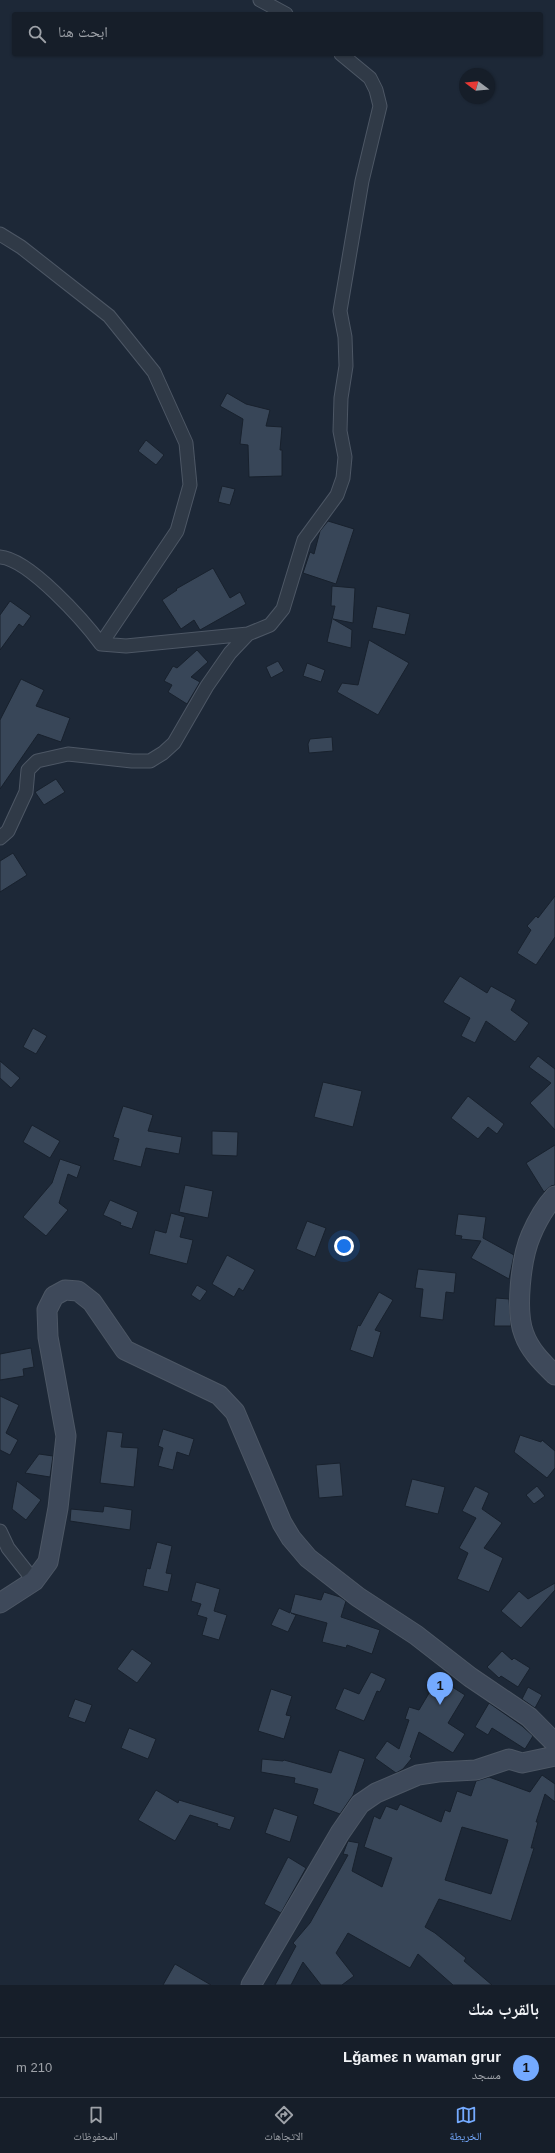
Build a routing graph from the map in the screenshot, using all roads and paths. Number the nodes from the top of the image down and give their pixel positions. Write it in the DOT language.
graph roads {
  1 [pos="260,0"];
  2 [pos="282,12"];
  3 [pos="343,56"];
  4 [pos="0,234"];
  5 [pos="0,557"];
  6 [pos="248,634"];
  7 [pos="101,644"];
  8 [pos="0,838"];
  9 [pos="555,1196"];
  10 [pos="555,1375"];
  11 [pos="0,1531"];
  12 [pos="34,1581"];
  13 [pos="0,1603"];
  14 [pos="555,1743"];
  15 [pos="555,1756"];
  16 [pos="251,1985"];
  1 -- 2 [label="street"];
  3 -- 6 [label="street"];
  4 -- 7 [label="street"];
  5 -- 7 [label="street"];
  6 -- 7 [label="street"];
  6 -- 8 [label="street"];
  9 -- 10 [label="street"];
  11 -- 12 [label="street"];
  12 -- 13 [label="street"];
  12 -- 14 [label="street"];
  15 -- 16 [label="street"];
}
